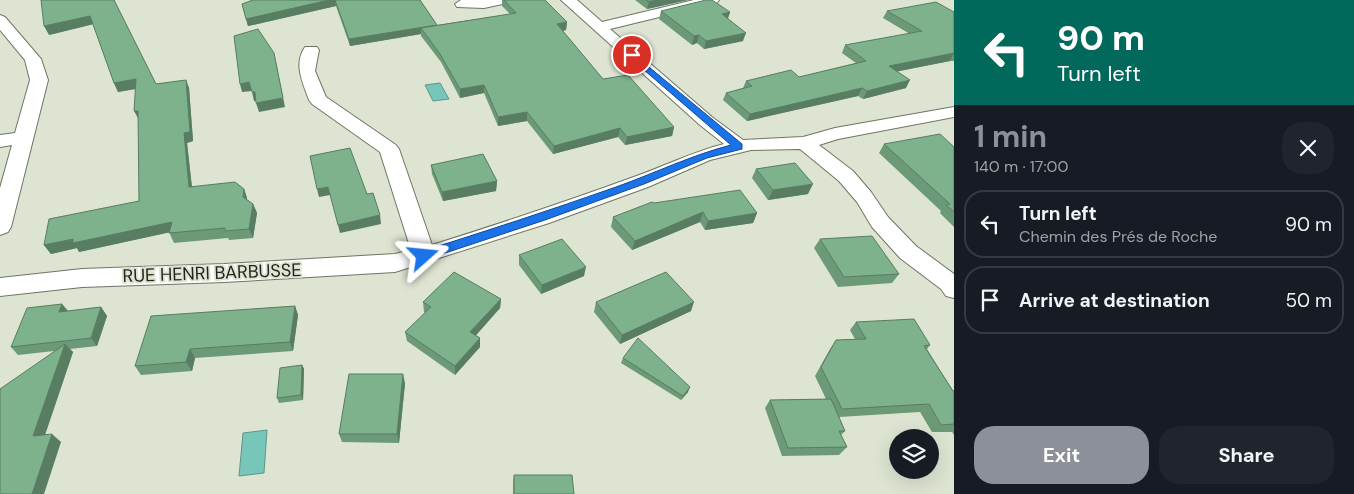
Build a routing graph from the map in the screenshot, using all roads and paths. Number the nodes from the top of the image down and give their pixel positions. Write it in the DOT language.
graph roads {
  1 [pos="502,0"];
  2 [pos="568,0"];
  3 [pos="712,0"];
  4 [pos="462,4"];
  5 [pos="0,20"];
  6 [pos="598,26"];
  7 [pos="312,50"];
  8 [pos="954,112"];
  9 [pos="25,138"];
  10 [pos="0,141"];
  11 [pos="804,143"];
  12 [pos="739,146"];
  13 [pos="0,227"];
  14 [pos="424,256"];
  15 [pos="0,287"];
  16 [pos="954,289"];
  1 -- 4 [label="street"];
  2 -- 6 [label="street"];
  3 -- 6 [label="street"];
  5 -- 9 [label="street"];
  6 -- 12 [label="street"];
  7 -- 14 [label="street"];
  8 -- 11 [label="street, RUE HENRI BARBUSSE"];
  9 -- 10 [label="street"];
  9 -- 13 [label="street"];
  11 -- 12 [label="street, RUE HENRI BARBUSSE"];
  11 -- 16 [label="street"];
  12 -- 14 [label="street, RUE HENRI BARBUSSE"];
  14 -- 15 [label="street, RUE HENRI BARBUSSE"];
}
